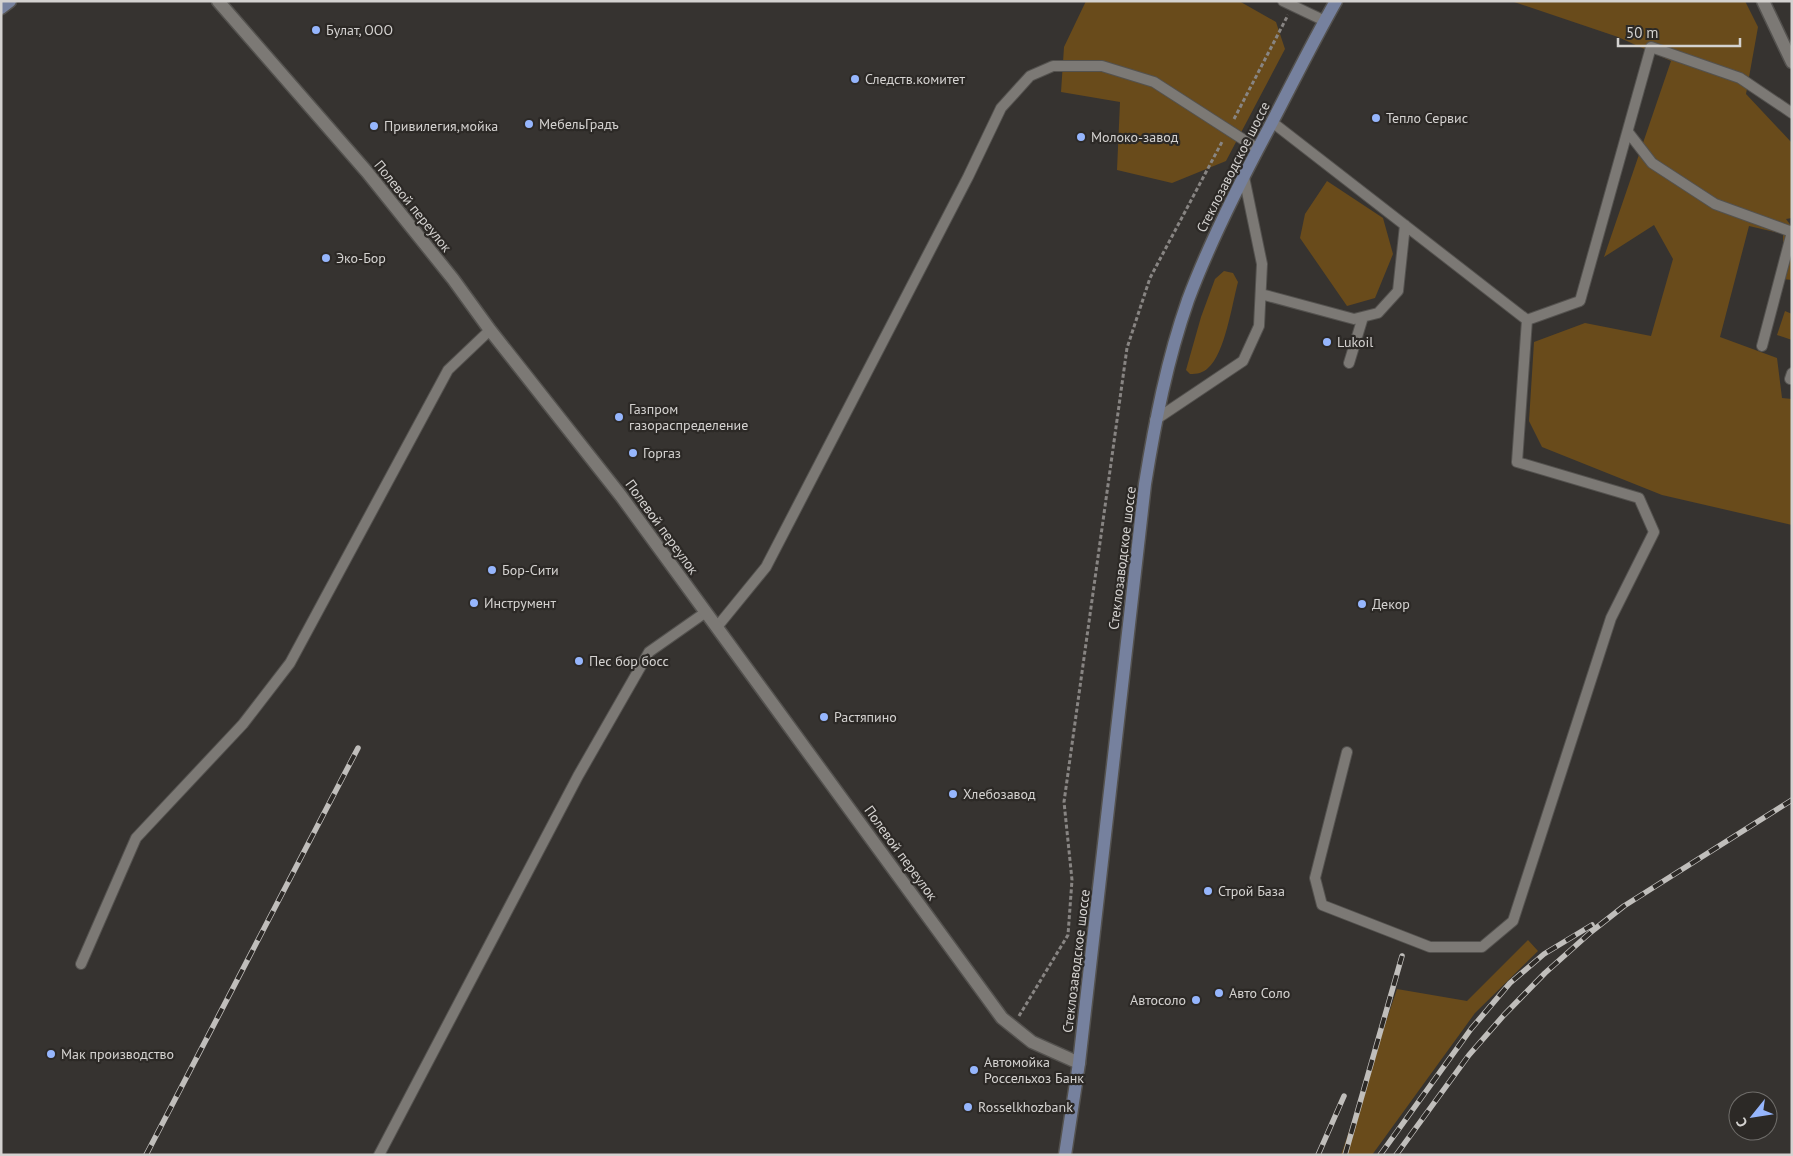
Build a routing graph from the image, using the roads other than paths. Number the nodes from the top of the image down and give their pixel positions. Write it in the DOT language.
graph roads {
  1 [pos="10,1"];
  2 [pos="218,1"];
  3 [pos="1283,1"];
  4 [pos="1336,1"];
  5 [pos="1764,1"];
  6 [pos="1,8"];
  7 [pos="1325,21"];
  8 [pos="1792,62"];
  9 [pos="1792,113"];
  10 [pos="1272,122"];
  11 [pos="1628,132"];
  12 [pos="1258,149"];
  13 [pos="1244,177"];
  14 [pos="1404,225"];
  15 [pos="1261,294"];
  16 [pos="1363,317"];
  17 [pos="1527,320"];
  18 [pos="490,330"];
  19 [pos="1762,346"];
  20 [pos="1349,363"];
  21 [pos="1155,420"];
  22 [pos="706,612"];
  23 [pos="717,627"];
  24 [pos="1347,752"];
  25 [pos="81,964"];
  26 [pos="1079,1063"];
  27 [pos="378,1155"];
  28 [pos="1065,1155"];
  1 -- 6 [label="main road"];
  2 -- 18 [label="street, Полевой переулок"];
  3 -- 7 [label="lane"];
  4 -- 7 [label="main road, Стеклозаводское шоссе"];
  5 -- 8 [label="street"];
  7 -- 10 [label="main road, Стеклозаводское шоссе"];
  9 -- 11 [label="lane"];
  10 -- 12 [label="main road, Стеклозаводское шоссе"];
  10 -- 14 [label="lane"];
  11 -- 17 [label="lane"];
  11 -- 19 [label="lane"];
  12 -- 13 [label="main road, Стеклозаводское шоссе"];
  12 -- 23 [label="lane"];
  13 -- 15 [label="lane"];
  13 -- 21 [label="main road, Стеклозаводское шоссе"];
  14 -- 16 [label="lane"];
  14 -- 17 [label="lane"];
  15 -- 16 [label="lane"];
  15 -- 21 [label="lane"];
  16 -- 20 [label="lane"];
  17 -- 24 [label="lane"];
  18 -- 22 [label="street, Полевой переулок"];
  18 -- 25 [label="lane"];
  21 -- 26 [label="main road, Стеклозаводское шоссе"];
  22 -- 23 [label="street, Полевой переулок"];
  22 -- 27 [label="lane"];
  23 -- 26 [label="street, Полевой переулок"];
  26 -- 28 [label="main road, Стеклозаводское шоссе"];
}
